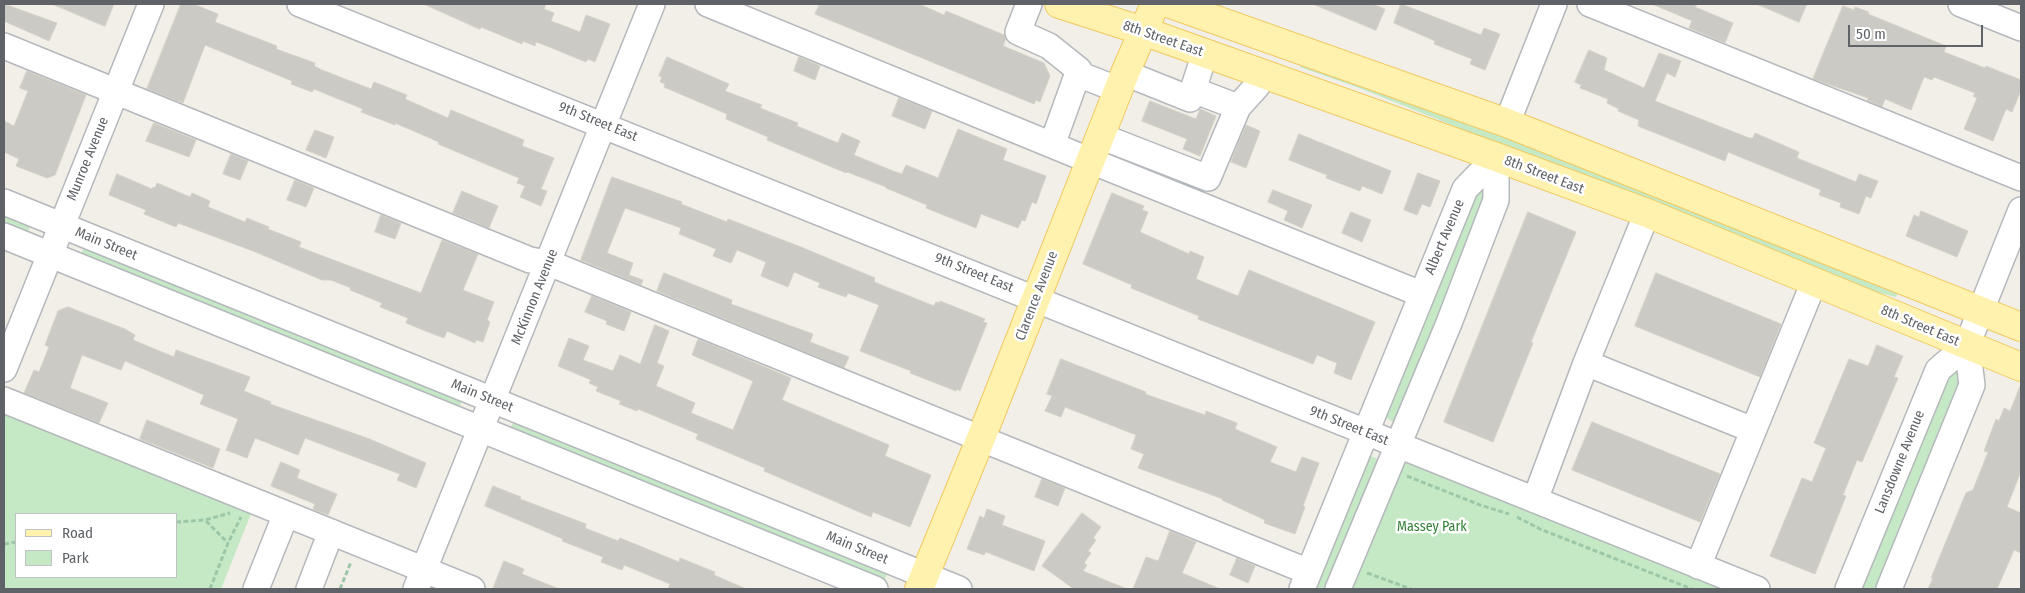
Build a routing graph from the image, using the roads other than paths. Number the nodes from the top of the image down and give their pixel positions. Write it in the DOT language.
graph roads {
  1 [pos="150,4"];
  2 [pos="300,4"];
  3 [pos="652,4"];
  4 [pos="708,4"];
  5 [pos="1029,4"];
  6 [pos="1059,4"];
  7 [pos="1155,4"];
  8 [pos="1172,4"];
  9 [pos="1554,4"];
  10 [pos="1590,4"];
  11 [pos="1961,4"];
  12 [pos="2021,28"];
  13 [pos="1143,31"];
  14 [pos="4,46"];
  15 [pos="1205,53"];
  16 [pos="1078,74"];
  17 [pos="1262,74"];
  18 [pos="1122,82"];
  19 [pos="1193,90"];
  20 [pos="116,91"];
  21 [pos="1238,106"];
  22 [pos="1506,123"];
  23 [pos="604,124"];
  24 [pos="1052,145"];
  25 [pos="1096,149"];
  26 [pos="1496,156"];
  27 [pos="2021,178"];
  28 [pos="4,202"];
  29 [pos="2021,210"];
  30 [pos="1647,213"];
  31 [pos="62,226"];
  32 [pos="4,236"];
  33 [pos="50,254"];
  34 [pos="549,263"];
  35 [pos="1814,282"];
  36 [pos="1421,294"];
  37 [pos="1036,298"];
  38 [pos="1980,311"];
  39 [pos="2021,327"];
  40 [pos="1967,345"];
  41 [pos="1586,363"];
  42 [pos="2021,367"];
  43 [pos="4,369"];
  44 [pos="4,400"];
  45 [pos="492,400"];
  46 [pos="480,429"];
  47 [pos="1753,430"];
  48 [pos="1365,432"];
  49 [pos="981,438"];
  50 [pos="1406,448"];
  51 [pos="1535,500"];
  52 [pos="286,514"];
  53 [pos="331,532"];
  54 [pos="1695,578"];
  55 [pos="420,580"];
  56 [pos="1306,580"];
  57 [pos="922,582"];
  58 [pos="1341,588"];
  59 [pos="256,589"];
  60 [pos="309,589"];
  61 [pos="472,589"];
  62 [pos="875,589"];
  63 [pos="959,589"];
  64 [pos="1757,589"];
  65 [pos="1848,589"];
  66 [pos="1889,589"];
  1 -- 20 [label="street, Munroe Avenue"];
  2 -- 23 [label="street, 9th Street East"];
  3 -- 23 [label="street, McKinnon Avenue"];
  4 -- 24 [label="street"];
  5 -- 16 [label="street"];
  6 -- 13 [label="main road, 8th Street East"];
  7 -- 13 [label="main road, Clarence Avenue"];
  8 -- 22 [label="main road"];
  9 -- 22 [label="street"];
  10 -- 27 [label="street"];
  11 -- 12 [label="street"];
  13 -- 15 [label="main road, 8th Street East"];
  13 -- 18 [label="main road, Clarence Avenue"];
  14 -- 20 [label="street"];
  15 -- 17 [label="main road, 8th Street East"];
  15 -- 19 [label="street"];
  16 -- 18 [label="street"];
  16 -- 24 [label="street"];
  17 -- 21 [label="street"];
  17 -- 26 [label="main road, 8th Street East"];
  18 -- 19 [label="street"];
  18 -- 25 [label="main road, Clarence Avenue"];
  19 -- 21 [label="street"];
  20 -- 31 [label="street, Munroe Avenue"];
  20 -- 34 [label="street"];
  21 -- 25 [label="street"];
  22 -- 38 [label="main road"];
  23 -- 34 [label="street, McKinnon Avenue"];
  23 -- 37 [label="street, 9th Street East"];
  24 -- 25 [label="street"];
  25 -- 36 [label="street"];
  25 -- 37 [label="main road, Clarence Avenue"];
  26 -- 30 [label="main road, 8th Street East"];
  26 -- 36 [label="street, Albert Avenue"];
  26 -- 50 [label="street"];
  28 -- 31 [label="street, Main Street"];
  29 -- 38 [label="street, Lansdowne Avenue"];
  30 -- 35 [label="main road, 8th Street East"];
  30 -- 41 [label="street"];
  31 -- 33 [label="street, Munroe Avenue"];
  31 -- 45 [label="street, Main Street"];
  32 -- 33 [label="street"];
  33 -- 43 [label="street, Munroe Avenue"];
  33 -- 46 [label="street"];
  34 -- 45 [label="street, McKinnon Avenue"];
  34 -- 49 [label="street"];
  35 -- 40 [label="main road, 8th Street East"];
  35 -- 47 [label="street"];
  36 -- 48 [label="street, Albert Avenue"];
  37 -- 48 [label="street, 9th Street East"];
  37 -- 49 [label="main road, Clarence Avenue"];
  38 -- 39 [label="main road"];
  38 -- 40 [label="street, Lansdowne Avenue"];
  40 -- 42 [label="main road, 8th Street East"];
  40 -- 65 [label="street, Lansdowne Avenue"];
  40 -- 66 [label="street, Lansdowne Avenue"];
  41 -- 47 [label="street"];
  41 -- 51 [label="street"];
  44 -- 52 [label="street"];
  45 -- 46 [label="street, McKinnon Avenue"];
  45 -- 57 [label="street, Main Street"];
  46 -- 55 [label="street, McKinnon Avenue"];
  46 -- 62 [label="street"];
  47 -- 54 [label="street"];
  48 -- 50 [label="street, 9th Street East"];
  48 -- 56 [label="street, Albert Avenue"];
  49 -- 56 [label="street"];
  49 -- 57 [label="main road, Clarence Avenue"];
  50 -- 51 [label="street, 9th Street East"];
  50 -- 58 [label="street"];
  51 -- 54 [label="street, 9th Street East"];
  52 -- 53 [label="street"];
  52 -- 59 [label="street"];
  53 -- 55 [label="street"];
  53 -- 60 [label="street"];
  54 -- 64 [label="street, 9th Street East"];
  55 -- 61 [label="street"];
  57 -- 63 [label="street, Main Street"];
}
